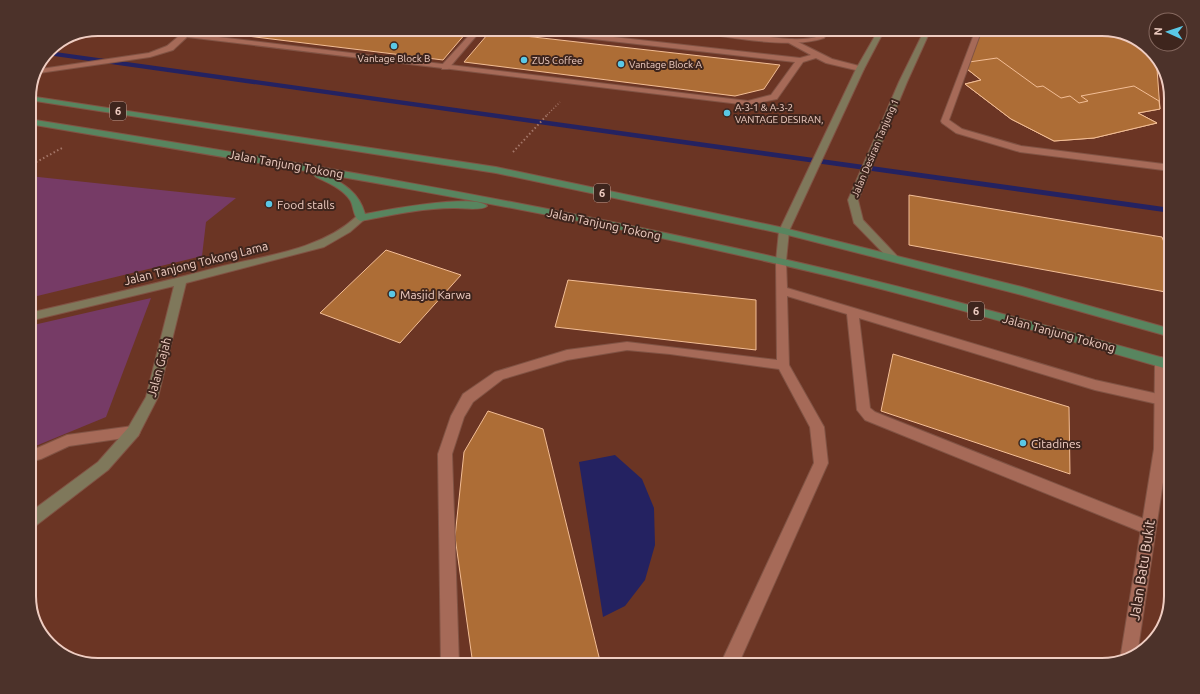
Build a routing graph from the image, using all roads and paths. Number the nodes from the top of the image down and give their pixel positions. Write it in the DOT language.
graph roads {
  1 [pos="183,36"];
  2 [pos="192,36"];
  3 [pos="473,36"];
  4 [pos="586,36"];
  5 [pos="748,36"];
  6 [pos="823,36"];
  7 [pos="878,36"];
  8 [pos="925,36"];
  9 [pos="974,36"];
  10 [pos="792,41"];
  11 [pos="817,55"];
  12 [pos="800,60"];
  13 [pos="445,67"];
  14 [pos="860,69"];
  15 [pos="42,71"];
  16 [pos="36,99"];
  17 [pos="554,108"];
  18 [pos="36,122"];
  19 [pos="300,167"];
  20 [pos="1164,167"];
  21 [pos="496,170"];
  22 [pos="552,212"];
  23 [pos="361,218"];
  24 [pos="784,231"];
  25 [pos="894,258"];
  26 [pos="781,261"];
  27 [pos="181,281"];
  28 [pos="781,290"];
  29 [pos="852,311"];
  30 [pos="36,315"];
  31 [pos="1164,331"];
  32 [pos="1164,363"];
  33 [pos="783,365"];
  34 [pos="1164,400"];
  35 [pos="1164,425"];
  36 [pos="133,432"];
  37 [pos="36,455"];
  38 [pos="36,517"];
  39 [pos="1149,528"];
  40 [pos="1129,652"];
  41 [pos="450,658"];
  42 [pos="732,658"];
  1 -- 15 [label="street"];
  2 -- 13 [label="street"];
  3 -- 13 [label="street"];
  4 -- 12 [label="street"];
  5 -- 10 [label="street"];
  6 -- 10 [label="street"];
  7 -- 14 [label="street"];
  8 -- 25 [label="street, Jalan Desiran Tanjung 1"];
  9 -- 20 [label="street"];
  10 -- 11 [label="street"];
  11 -- 12 [label="street"];
  11 -- 14 [label="street"];
  12 -- 13 [label="street"];
  14 -- 24 [label="street"];
  16 -- 21 [label="main road, Jalan Tanjung Tokong / 6"];
  17 -- 21 [label="path"];
  18 -- 19 [label="main road, Jalan Tanjung Tokong / 6"];
  19 -- 22 [label="main road, Jalan Tanjung Tokong / 6"];
  19 -- 23 [label="main road"];
  21 -- 24 [label="main road, Jalan Tanjung Tokong / 6"];
  22 -- 23 [label="main road"];
  22 -- 26 [label="main road, Jalan Tanjung Tokong / 6"];
  23 -- 27 [label="street, Jalan Tanjong Tokong Lama"];
  24 -- 25 [label="main road, Jalan Tanjung Tokong / 6"];
  24 -- 26 [label="street"];
  25 -- 31 [label="main road, Jalan Tanjung Tokong / 6"];
  26 -- 28 [label="street"];
  26 -- 32 [label="main road, Jalan Tanjung Tokong / 6"];
  27 -- 30 [label="street, Jalan Tanjong Tokong Lama"];
  27 -- 36 [label="street, Jalan Gajah"];
  28 -- 29 [label="street"];
  28 -- 33 [label="street"];
  29 -- 34 [label="street"];
  29 -- 39 [label="street"];
  33 -- 41 [label="street"];
  33 -- 42 [label="street"];
  35 -- 39 [label="street, Jalan Batu Bukit"];
  36 -- 37 [label="street"];
  36 -- 38 [label="street, Jalan Gajah"];
  39 -- 40 [label="street, Jalan Batu Bukit"];
}
